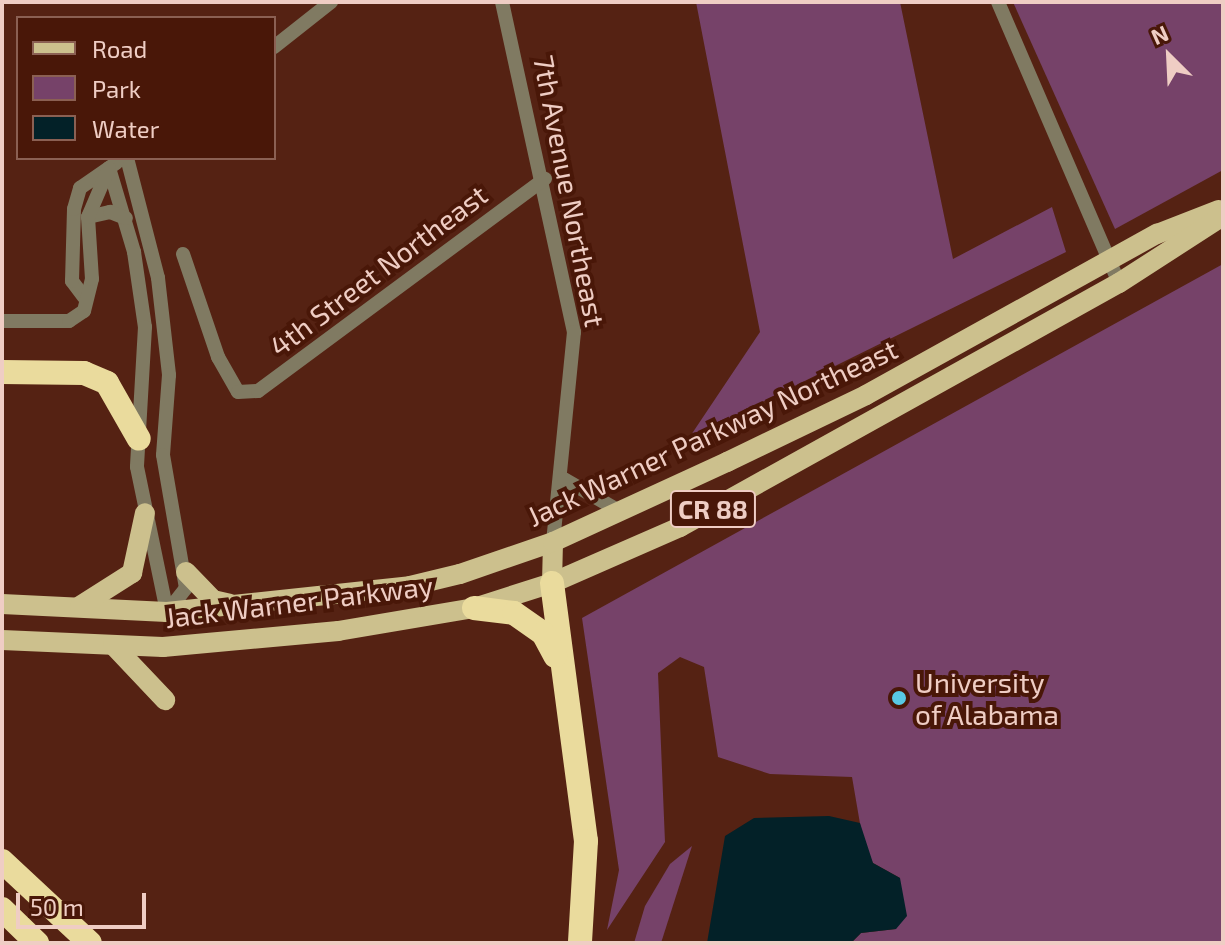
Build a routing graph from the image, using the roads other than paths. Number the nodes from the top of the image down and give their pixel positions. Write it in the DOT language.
graph roads {
  1 [pos="331,2"];
  2 [pos="502,2"];
  3 [pos="998,2"];
  4 [pos="276,45"];
  5 [pos="122,160"];
  6 [pos="126,160"];
  7 [pos="109,168"];
  8 [pos="545,179"];
  9 [pos="1223,209"];
  10 [pos="1223,216"];
  11 [pos="88,217"];
  12 [pos="126,218"];
  13 [pos="183,254"];
  14 [pos="1109,259"];
  15 [pos="91,261"];
  16 [pos="72,264"];
  17 [pos="1119,283"];
  18 [pos="84,297"];
  19 [pos="2,321"];
  20 [pos="2,372"];
  21 [pos="139,439"];
  22 [pos="564,479"];
  23 [pos="621,512"];
  24 [pos="145,513"];
  25 [pos="553,542"];
  26 [pos="186,572"];
  27 [pos="552,583"];
  28 [pos="2,604"];
  29 [pos="238,606"];
  30 [pos="474,608"];
  31 [pos="75,609"];
  32 [pos="167,612"];
  33 [pos="2,640"];
  34 [pos="113,645"];
  35 [pos="163,647"];
  36 [pos="557,661"];
  37 [pos="165,700"];
  38 [pos="2,861"];
  39 [pos="2,909"];
  40 [pos="37,943"];
  41 [pos="90,943"];
  42 [pos="580,943"];
  1 -- 4 [label="street"];
  2 -- 8 [label="street, 7th Avenue Northeast"];
  3 -- 14 [label="street"];
  5 -- 7 [label="street"];
  6 -- 26 [label="street"];
  7 -- 11 [label="street"];
  7 -- 12 [label="street"];
  7 -- 16 [label="street"];
  8 -- 13 [label="street, 4th Street Northeast"];
  8 -- 22 [label="street, 7th Avenue Northeast"];
  9 -- 14 [label="main road, Jack Warner Parkway Northeast / CR 88"];
  10 -- 17 [label="main road, Jack Warner Parkway Northeast / CR 88"];
  11 -- 12 [label="street"];
  11 -- 15 [label="street"];
  12 -- 21 [label="street"];
  14 -- 17 [label="street"];
  14 -- 23 [label="main road, Jack Warner Parkway Northeast / CR 88"];
  15 -- 16 [label="street"];
  15 -- 18 [label="street"];
  16 -- 18 [label="street"];
  17 -- 27 [label="main road, Jack Warner Parkway Northeast / CR 88"];
  18 -- 19 [label="street"];
  20 -- 21 [label="highway"];
  21 -- 24 [label="street"];
  22 -- 23 [label="street"];
  22 -- 25 [label="street, 7th Avenue Northeast"];
  23 -- 25 [label="main road, Jack Warner Parkway Northeast / CR 88"];
  24 -- 31 [label="main road"];
  24 -- 32 [label="street"];
  25 -- 27 [label="main road, 7th Avenue Northeast"];
  25 -- 29 [label="main road, Jack Warner Parkway Northeast / CR 88"];
  26 -- 29 [label="main road"];
  26 -- 32 [label="street"];
  27 -- 30 [label="main road, Jack Warner Parkway / CR 88"];
  27 -- 36 [label="highway"];
  28 -- 31 [label="main road, Jack Warner Parkway Northeast / CR 88"];
  29 -- 32 [label="main road, Jack Warner Parkway Northeast / CR 88"];
  30 -- 35 [label="main road, Jack Warner Parkway / CR 88"];
  30 -- 36 [label="highway"];
  31 -- 32 [label="main road, Jack Warner Parkway Northeast / CR 88"];
  32 -- 35 [label="main road"];
  33 -- 34 [label="main road, Jack Warner Parkway / CR 88"];
  34 -- 35 [label="main road, Jack Warner Parkway / CR 88"];
  34 -- 37 [label="main road"];
  36 -- 42 [label="highway"];
  38 -- 41 [label="highway"];
  39 -- 40 [label="highway"];
}
